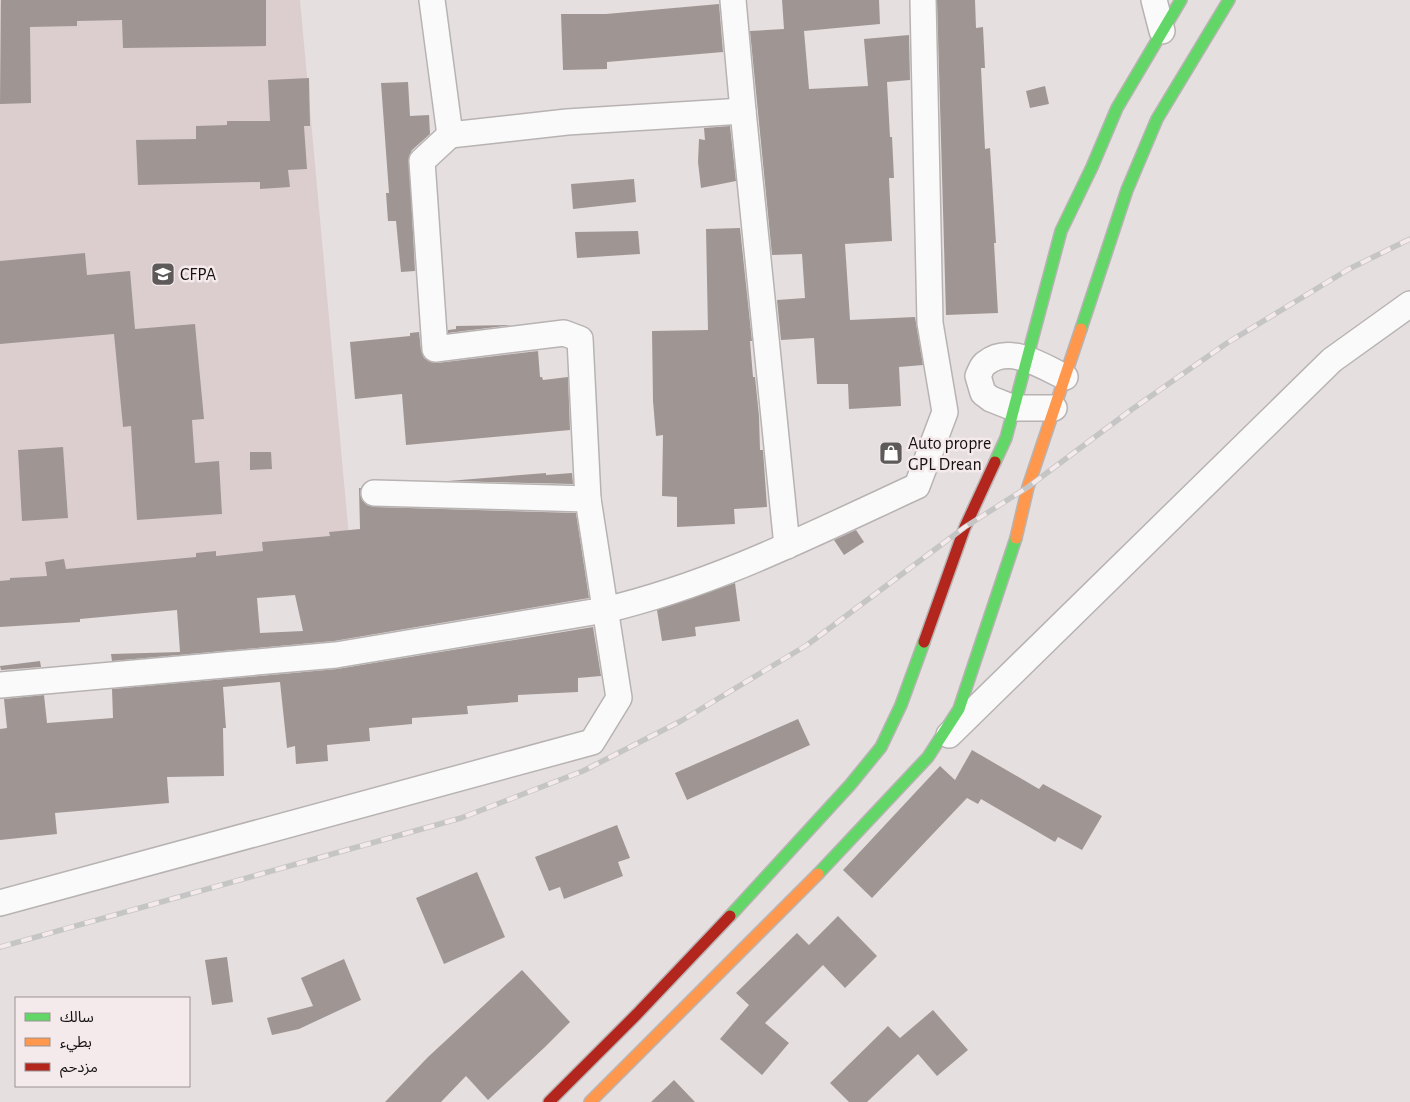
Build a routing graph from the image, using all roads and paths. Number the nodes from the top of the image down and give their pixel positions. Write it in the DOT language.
graph roads {
  1 [pos="432,0"];
  2 [pos="733,0"];
  3 [pos="923,0"];
  4 [pos="1154,0"];
  5 [pos="1180,0"];
  6 [pos="1229,0"];
  7 [pos="1162,31"];
  8 [pos="742,112"];
  9 [pos="450,135"];
  10 [pos="1410,304"];
  11 [pos="1027,359"];
  12 [pos="978,376"];
  13 [pos="1065,377"];
  14 [pos="940,383"];
  15 [pos="1014,408"];
  16 [pos="1054,408"];
  17 [pos="374,494"];
  18 [pos="588,499"];
  19 [pos="787,546"];
  20 [pos="605,610"];
  21 [pos="0,685"];
  22 [pos="928,757"];
  23 [pos="0,903"];
  24 [pos="549,1102"];
  25 [pos="590,1102"];
  1 -- 9 [label="street"];
  2 -- 8 [label="street"];
  3 -- 14 [label="street"];
  4 -- 7 [label="street"];
  5 -- 7 [label="main road"];
  6 -- 13 [label="main road"];
  7 -- 11 [label="main road"];
  8 -- 9 [label="street"];
  8 -- 19 [label="street"];
  9 -- 18 [label="street"];
  10 -- 22 [label="street"];
  11 -- 12 [label="street"];
  11 -- 13 [label="street"];
  11 -- 15 [label="main road"];
  12 -- 14 [label="street"];
  12 -- 15 [label="street"];
  13 -- 16 [label="main road"];
  14 -- 19 [label="street"];
  15 -- 16 [label="street"];
  15 -- 24 [label="main road"];
  16 -- 22 [label="main road"];
  17 -- 18 [label="street"];
  18 -- 20 [label="street"];
  19 -- 20 [label="street"];
  20 -- 21 [label="street"];
  20 -- 23 [label="street"];
  22 -- 25 [label="main road"];
}
